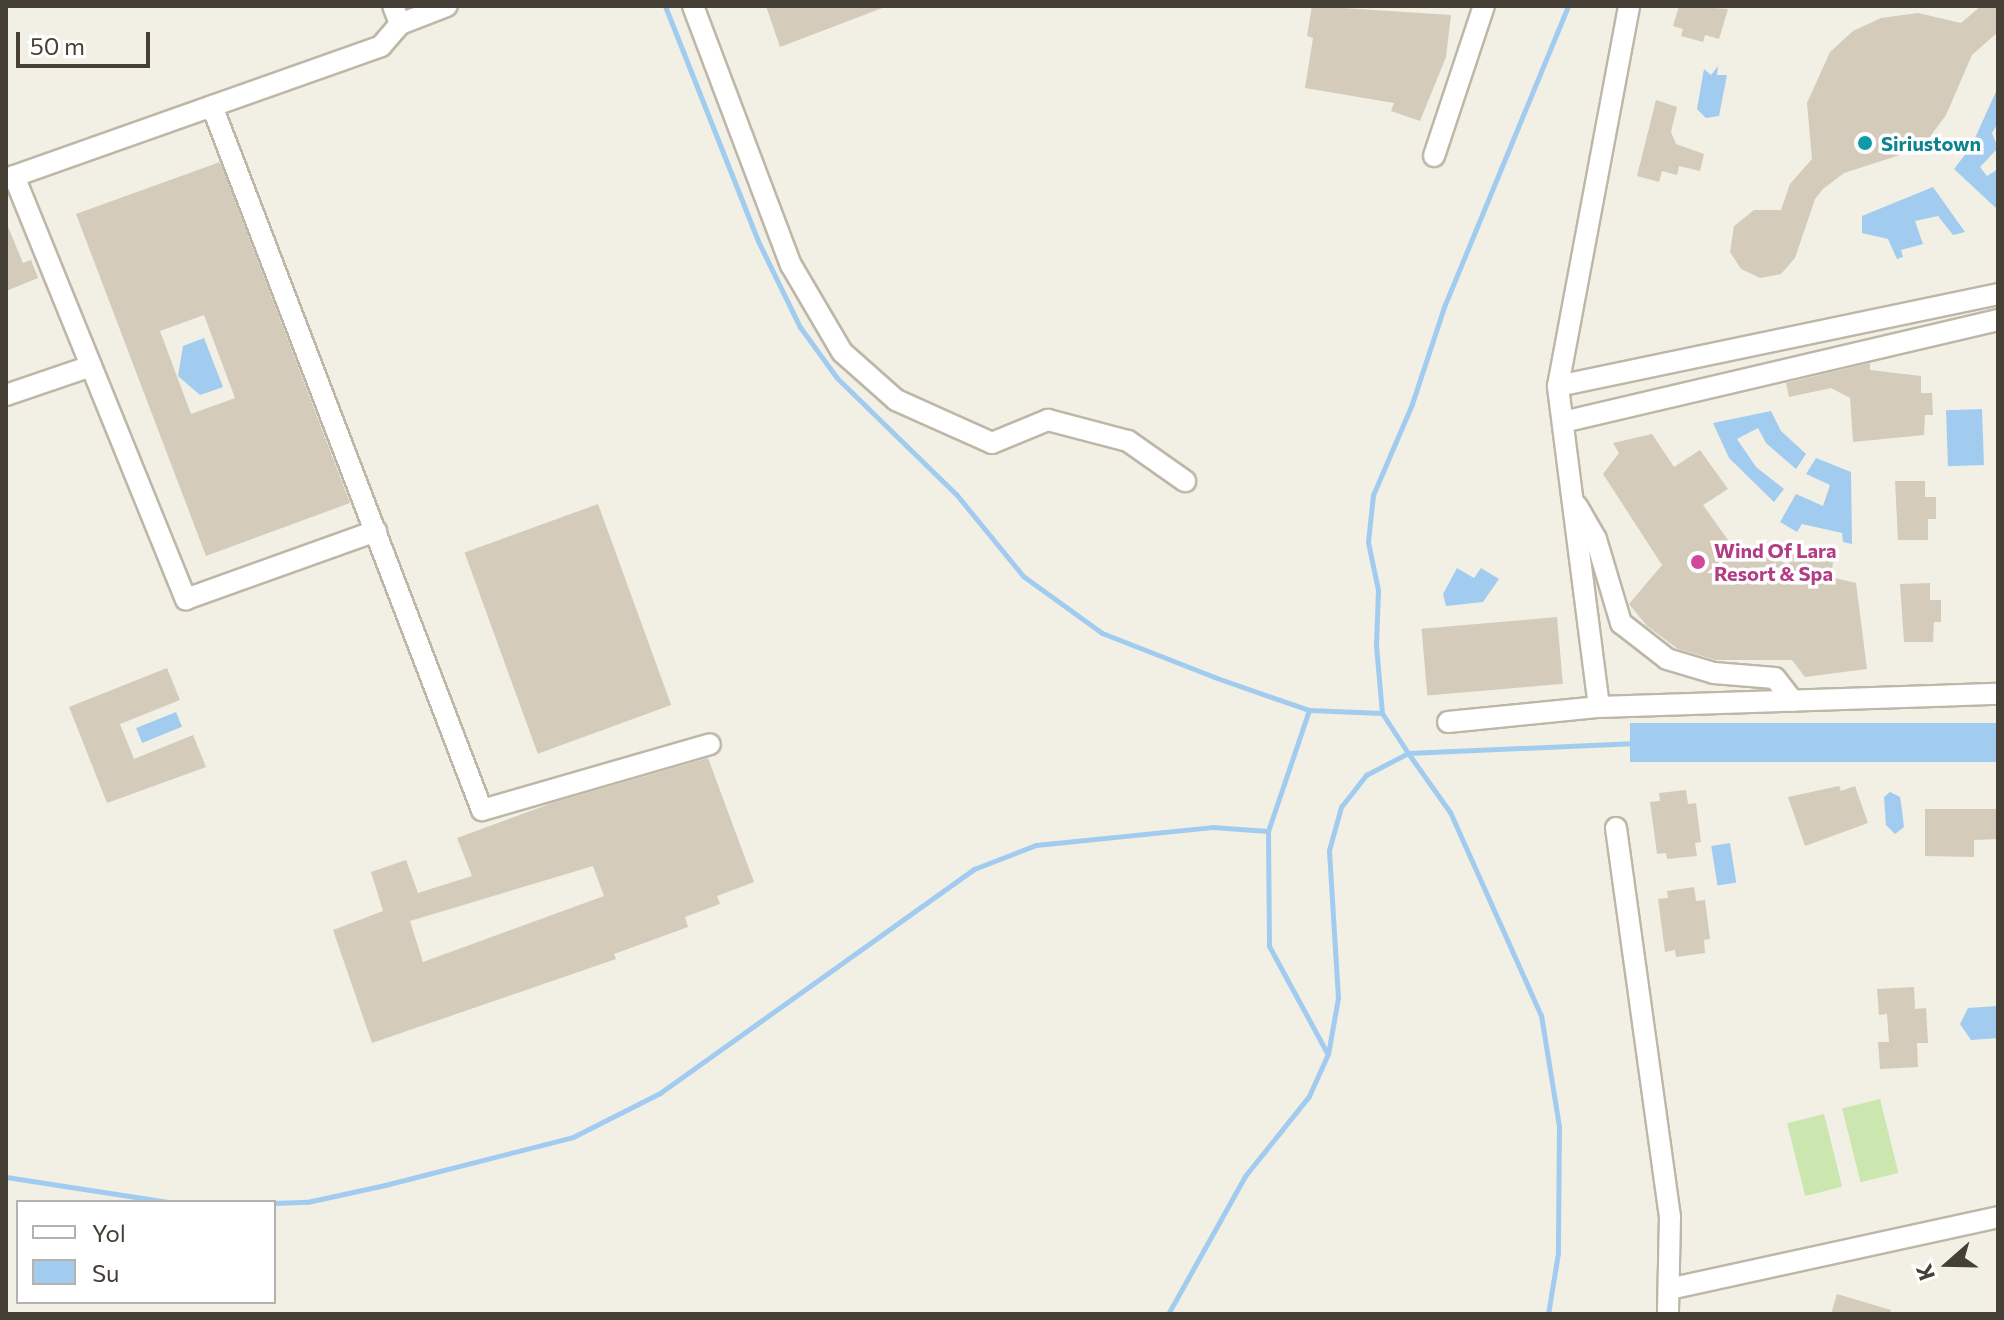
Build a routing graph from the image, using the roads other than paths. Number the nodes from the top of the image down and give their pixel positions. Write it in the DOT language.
graph roads {
  1 [pos="447,6"];
  2 [pos="693,6"];
  3 [pos="1484,6"];
  4 [pos="1629,6"];
  5 [pos="397,15"];
  6 [pos="212,106"];
  7 [pos="1434,156"];
  8 [pos="10,178"];
  9 [pos="1998,294"];
  10 [pos="1998,320"];
  11 [pos="91,366"];
  12 [pos="1558,386"];
  13 [pos="6,395"];
  14 [pos="1563,422"];
  15 [pos="1185,481"];
  16 [pos="1572,497"];
  17 [pos="376,531"];
  18 [pos="1998,694"];
  19 [pos="1793,701"];
  20 [pos="1599,707"];
  21 [pos="1448,722"];
  22 [pos="710,744"];
  23 [pos="1616,828"];
  24 [pos="1998,1217"];
  25 [pos="1669,1289"];
  26 [pos="1668,1314"];
  1 -- 5 [label="street"];
  2 -- 15 [label="street"];
  3 -- 7 [label="street"];
  4 -- 12 [label="street"];
  5 -- 6 [label="street"];
  6 -- 8 [label="street"];
  6 -- 17 [label="street"];
  8 -- 11 [label="street"];
  9 -- 12 [label="street"];
  10 -- 14 [label="street"];
  11 -- 13 [label="street"];
  11 -- 17 [label="street"];
  12 -- 14 [label="street"];
  14 -- 16 [label="street"];
  16 -- 19 [label="street"];
  16 -- 20 [label="street"];
  17 -- 22 [label="street"];
  18 -- 19 [label="street"];
  19 -- 20 [label="street"];
  20 -- 21 [label="street"];
  23 -- 25 [label="street"];
  24 -- 25 [label="street"];
  25 -- 26 [label="street"];
}
